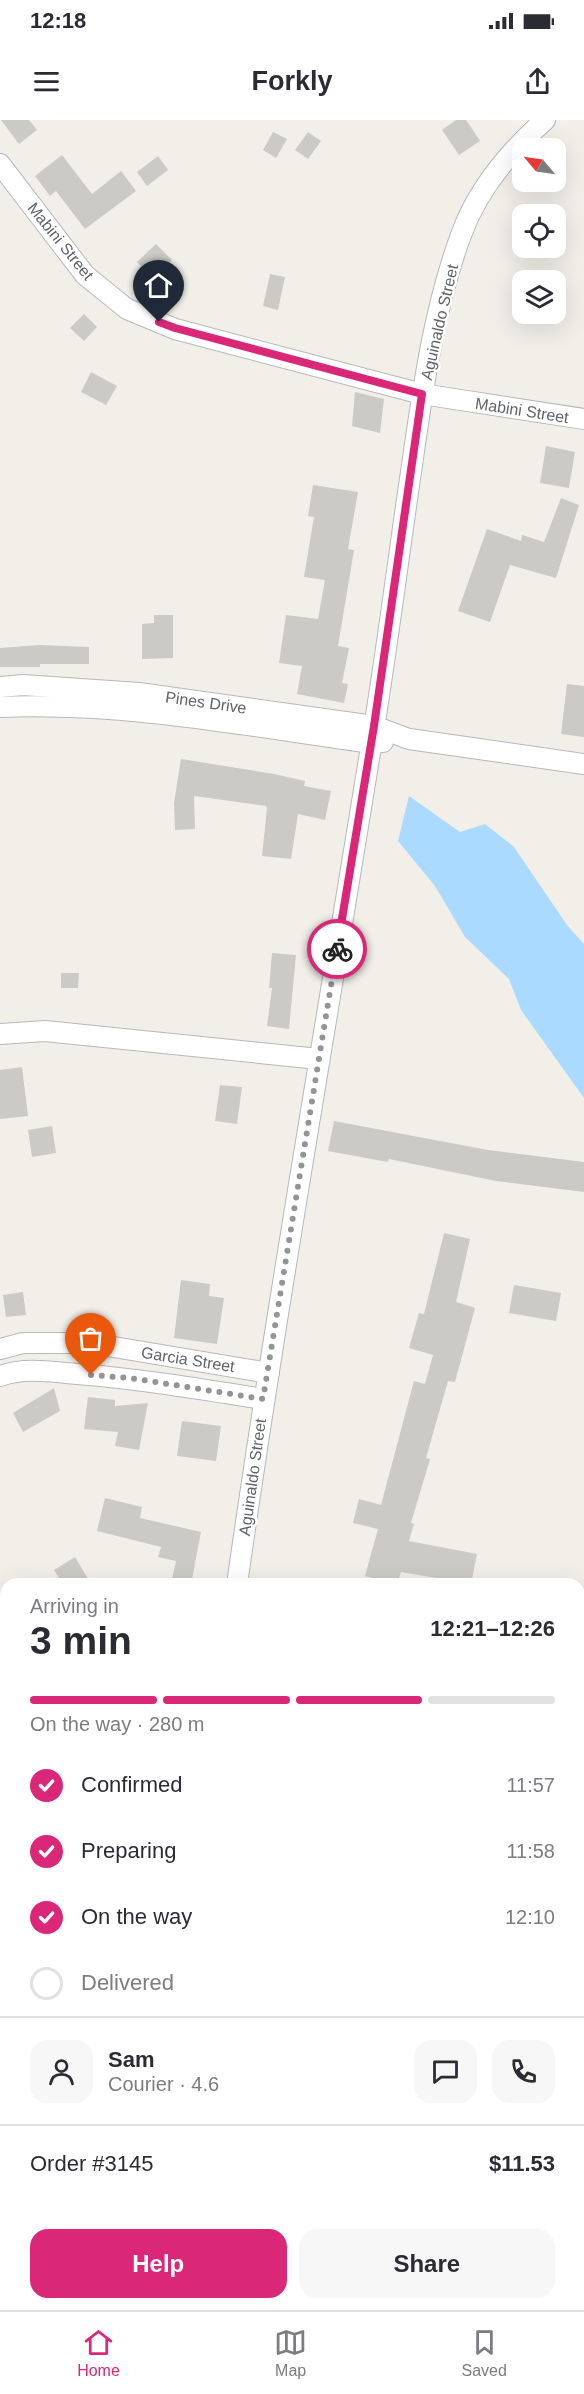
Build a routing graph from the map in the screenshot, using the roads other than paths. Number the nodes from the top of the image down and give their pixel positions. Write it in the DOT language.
graph roads {
  1 [pos="546,120"];
  2 [pos="0,164"];
  3 [pos="422,394"];
  4 [pos="584,419"];
  5 [pos="0,687"];
  6 [pos="0,707"];
  7 [pos="373,735"];
  8 [pos="584,764"];
  9 [pos="0,1034"];
  10 [pos="319,1059"];
  11 [pos="0,1349"];
  12 [pos="269,1373"];
  13 [pos="0,1376"];
  14 [pos="263,1399"];
  15 [pos="238,1578"];
  1 -- 3 [label="street, Aguinaldo Street"];
  2 -- 3 [label="street, Mabini Street"];
  3 -- 4 [label="street, Mabini Street"];
  3 -- 7 [label="street, Aguinaldo Street"];
  5 -- 7 [label="street, Pines Drive"];
  6 -- 7 [label="street, Pines Drive"];
  7 -- 8 [label="street, Pines Drive"];
  7 -- 10 [label="street, Aguinaldo Street"];
  9 -- 10 [label="street"];
  10 -- 12 [label="street, Aguinaldo Street"];
  11 -- 12 [label="street, Garcia Street"];
  12 -- 14 [label="street, Aguinaldo Street"];
  13 -- 14 [label="street, Garcia Street"];
  14 -- 15 [label="street, Aguinaldo Street"];
}
